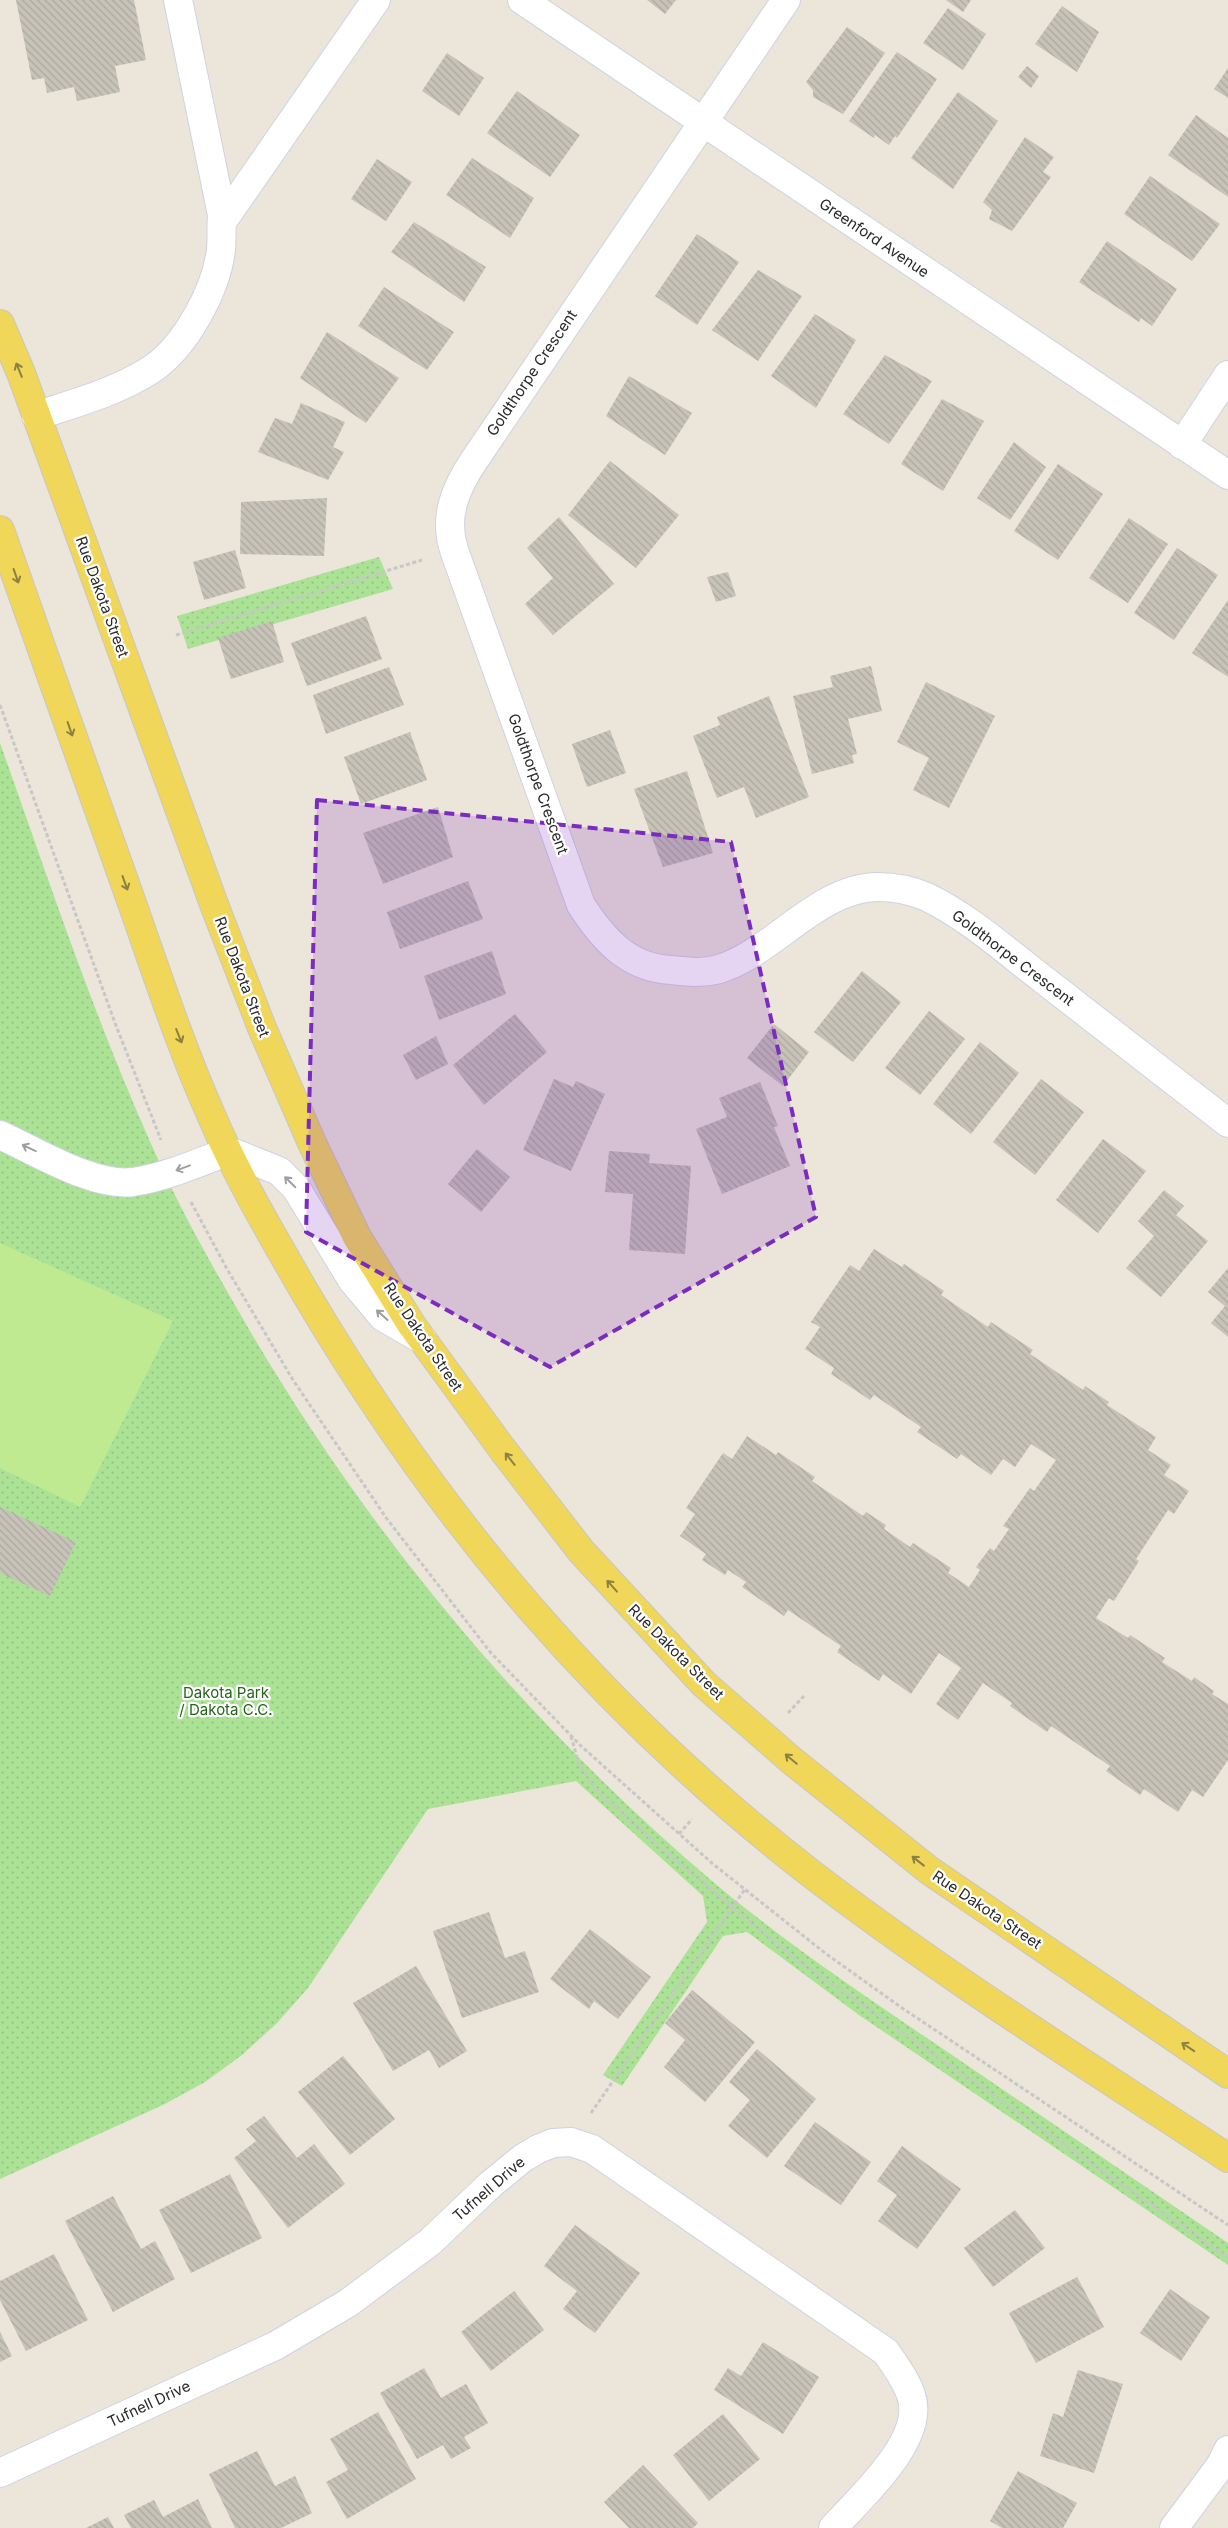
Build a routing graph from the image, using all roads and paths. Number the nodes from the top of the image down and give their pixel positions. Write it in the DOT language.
graph roads {
  1 [pos="178,0"];
  2 [pos="376,0"];
  3 [pos="522,0"];
  4 [pos="786,0"];
  5 [pos="702,122"];
  6 [pos="222,222"];
  7 [pos="0,324"];
  8 [pos="1228,375"];
  9 [pos="36,416"];
  10 [pos="1182,444"];
  11 [pos="1228,475"];
  12 [pos="0,530"];
  13 [pos="454,550"];
  14 [pos="176,635"];
  15 [pos="1228,1123"];
  16 [pos="0,1134"];
  17 [pos="229,1152"];
  18 [pos="423,1340"];
  19 [pos="745,1890"];
  20 [pos="732,1908"];
  21 [pos="1228,2074"];
  22 [pos="571,2142"];
  23 [pos="1228,2158"];
  24 [pos="1228,2225"];
  25 [pos="1228,2258"];
  26 [pos="1228,2450"];
  27 [pos="0,2473"];
  28 [pos="833,2528"];
  29 [pos="1174,2528"];
  1 -- 6 [label="street"];
  2 -- 6 [label="street"];
  3 -- 5 [label="street, Greenford Avenue"];
  4 -- 5 [label="street, Goldthorpe Crescent"];
  5 -- 10 [label="street, Greenford Avenue"];
  5 -- 13 [label="street, Goldthorpe Crescent"];
  6 -- 9 [label="street"];
  9 -- 7 [label="main road, Rue Dakota Street, one-way"];
  8 -- 10 [label="street"];
  9 -- 18 [label="main road, Rue Dakota Street"];
  10 -- 11 [label="street, Greenford Avenue"];
  12 -- 17 [label="main road, one-way"];
  13 -- 14 [label="path"];
  13 -- 15 [label="street, Goldthorpe Crescent"];
  17 -- 16 [label="street, one-way"];
  18 -- 17 [label="street, one-way"];
  17 -- 23 [label="main road"];
  21 -- 18 [label="main road, Rue Dakota Street, one-way"];
  19 -- 20 [label="path"];
  19 -- 20 [label="path"];
  19 -- 24 [label="path"];
  20 -- 22 [label="path"];
  20 -- 25 [label="path"];
  22 -- 27 [label="street, Tufnell Drive"];
  22 -- 28 [label="street, Tufnell Drive"];
  26 -- 29 [label="street"];
}
